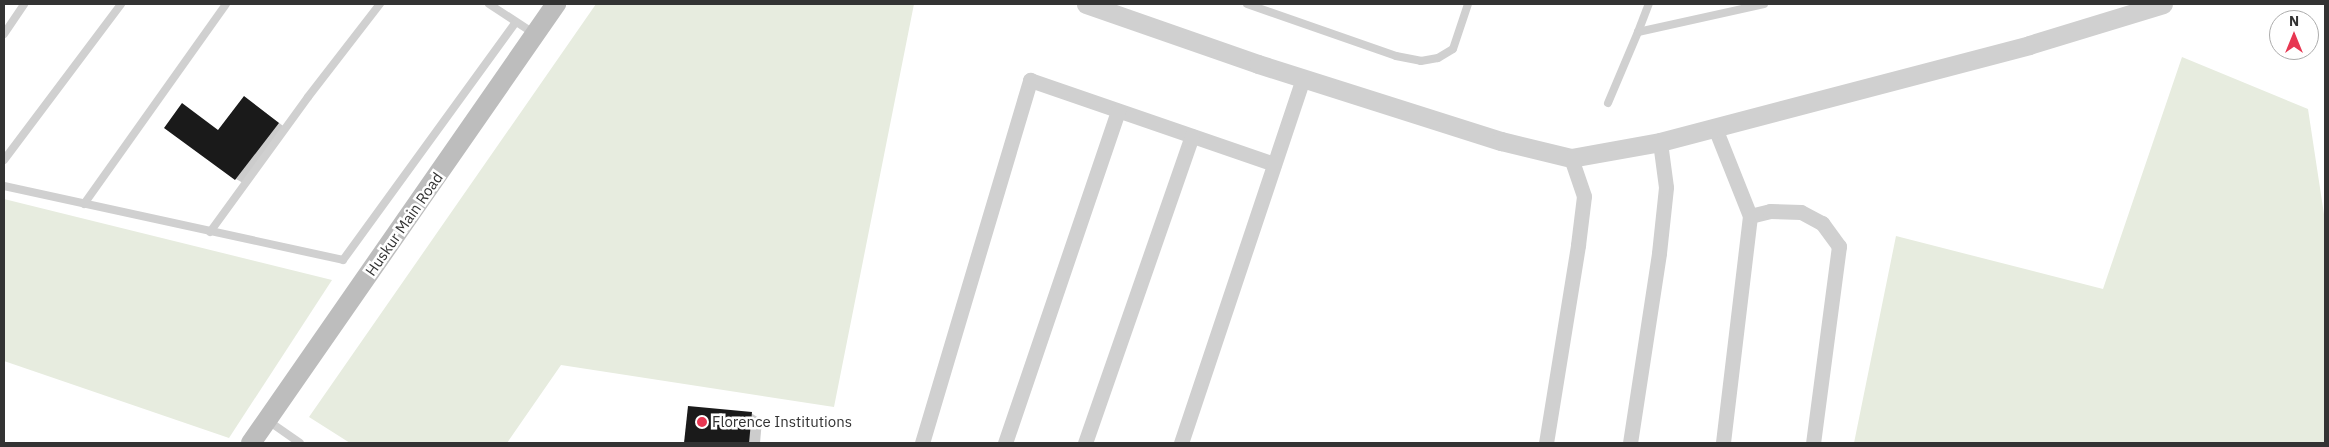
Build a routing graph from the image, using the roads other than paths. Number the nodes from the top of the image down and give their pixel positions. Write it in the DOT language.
graph roads {
  1 [pos="24,4"];
  2 [pos="121,4"];
  3 [pos="226,4"];
  4 [pos="380,4"];
  5 [pos="489,4"];
  6 [pos="556,4"];
  7 [pos="1086,4"];
  8 [pos="1247,4"];
  9 [pos="1468,4"];
  10 [pos="1649,4"];
  11 [pos="1764,4"];
  12 [pos="2163,4"];
  13 [pos="516,22"];
  14 [pos="1638,32"];
  15 [pos="4,34"];
  16 [pos="535,34"];
  17 [pos="1303,78"];
  18 [pos="1608,104"];
  19 [pos="1118,111"];
  20 [pos="1715,128"];
  21 [pos="1192,136"];
  22 [pos="1660,142"];
  23 [pos="1571,158"];
  24 [pos="4,160"];
  25 [pos="1274,164"];
  26 [pos="4,186"];
  27 [pos="84,204"];
  28 [pos="1750,216"];
  29 [pos="210,232"];
  30 [pos="267,420"];
  31 [pos="251,443"];
  32 [pos="300,443"];
  33 [pos="922,443"];
  34 [pos="1005,443"];
  35 [pos="1085,443"];
  36 [pos="1181,443"];
  37 [pos="1546,443"];
  38 [pos="1630,443"];
  39 [pos="1723,443"];
  40 [pos="1813,443"];
  1 -- 15 [label="lane"];
  2 -- 24 [label="lane"];
  3 -- 27 [label="lane"];
  4 -- 29 [label="lane"];
  5 -- 13 [label="lane"];
  6 -- 16 [label="main road, Huskur Main Road"];
  7 -- 17 [label="street"];
  8 -- 9 [label="lane"];
  10 -- 14 [label="lane"];
  11 -- 14 [label="lane"];
  12 -- 20 [label="street"];
  13 -- 16 [label="lane"];
  13 -- 29 [label="lane"];
  14 -- 18 [label="lane"];
  16 -- 30 [label="main road, Huskur Main Road"];
  17 -- 23 [label="street"];
  17 -- 25 [label="street"];
  19 -- 21 [label="street"];
  19 -- 33 [label="street"];
  19 -- 34 [label="street"];
  20 -- 22 [label="street"];
  20 -- 28 [label="street"];
  21 -- 25 [label="street"];
  21 -- 35 [label="street"];
  22 -- 23 [label="street"];
  22 -- 38 [label="street"];
  23 -- 37 [label="street"];
  25 -- 36 [label="street"];
  26 -- 27 [label="lane"];
  27 -- 29 [label="lane"];
  28 -- 39 [label="street"];
  28 -- 40 [label="street"];
  30 -- 31 [label="main road, Huskur Main Road"];
  30 -- 32 [label="lane"];
}
